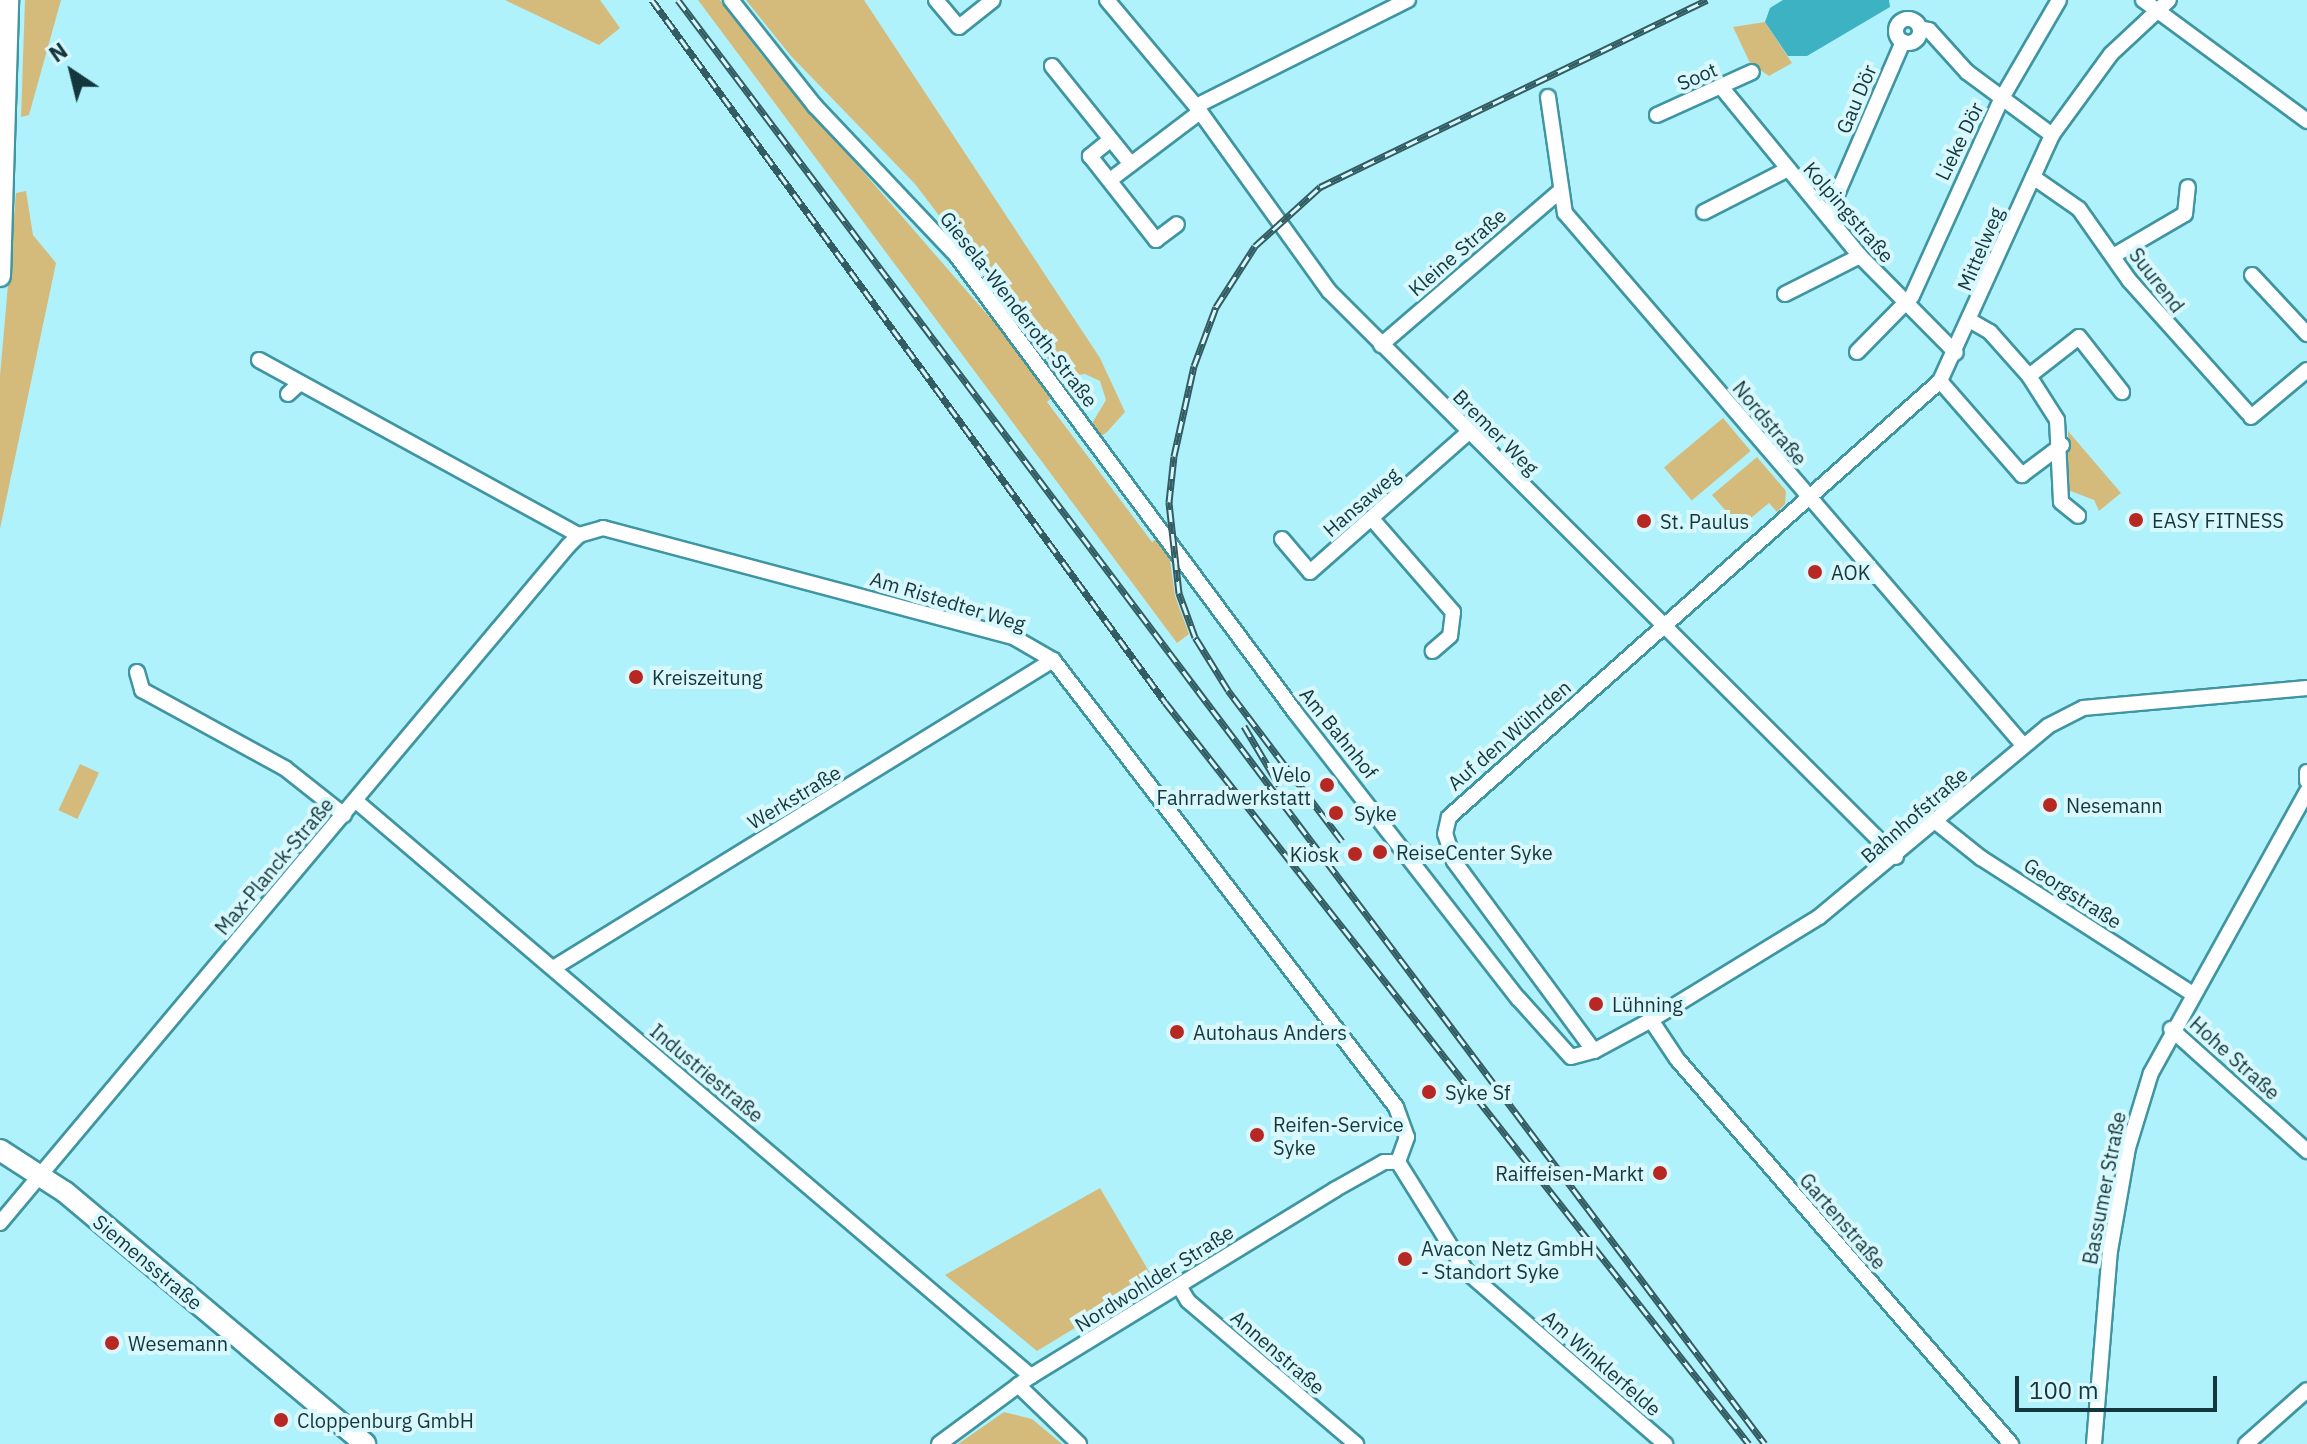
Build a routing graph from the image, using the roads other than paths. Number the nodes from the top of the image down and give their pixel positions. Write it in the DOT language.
graph roads {
  1 [pos="8,0"];
  2 [pos="731,0"];
  3 [pos="936,0"];
  4 [pos="993,0"];
  5 [pos="1107,0"];
  6 [pos="1408,0"];
  7 [pos="2059,0"];
  8 [pos="2143,0"];
  9 [pos="2169,0"];
  10 [pos="2157,10"];
  11 [pos="1052,66"];
  12 [pos="1752,72"];
  13 [pos="1722,88"];
  14 [pos="1548,97"];
  15 [pos="2002,98"];
  16 [pos="1198,109"];
  17 [pos="1657,115"];
  18 [pos="2307,121"];
  19 [pos="2052,135"];
  20 [pos="1110,140"];
  21 [pos="1130,163"];
  22 [pos="1786,170"];
  23 [pos="2033,177"];
  24 [pos="1110,180"];
  25 [pos="2188,187"];
  26 [pos="1560,191"];
  27 [pos="1704,212"];
  28 [pos="1828,215"];
  29 [pos="1177,224"];
  30 [pos="1860,256"];
  31 [pos="2113,256"];
  32 [pos="2252,275"];
  33 [pos="0,276"];
  34 [pos="1785,294"];
  35 [pos="1904,303"];
  36 [pos="1971,321"];
  37 [pos="2307,334"];
  38 [pos="1381,345"];
  39 [pos="1857,352"];
  40 [pos="1956,353"];
  41 [pos="259,360"];
  42 [pos="2307,370"];
  43 [pos="2029,376"];
  44 [pos="1940,381"];
  45 [pos="300,383"];
  46 [pos="2122,392"];
  47 [pos="288,394"];
  48 [pos="1469,432"];
  49 [pos="2062,445"];
  50 [pos="1809,499"];
  51 [pos="2078,516"];
  52 [pos="1373,520"];
  53 [pos="579,535"];
  54 [pos="1282,539"];
  55 [pos="1170,542"];
  56 [pos="1663,626"];
  57 [pos="1433,651"];
  58 [pos="1053,660"];
  59 [pos="137,672"];
  60 [pos="2307,688"];
  61 [pos="2024,746"];
  62 [pos="2307,772"];
  63 [pos="2307,781"];
  64 [pos="2307,791"];
  65 [pos="356,801"];
  66 [pos="344,815"];
  67 [pos="1936,822"];
  68 [pos="1896,857"];
  69 [pos="555,967"];
  70 [pos="2191,993"];
  71 [pos="1651,1020"];
  72 [pos="2171,1029"];
  73 [pos="1594,1051"];
  74 [pos="1571,1057"];
  75 [pos="0,1150"];
  76 [pos="2307,1151"];
  77 [pos="1398,1162"];
  78 [pos="40,1174"];
  79 [pos="0,1223"];
  80 [pos="1179,1286"];
  81 [pos="1024,1381"];
  82 [pos="2307,1390"];
  83 [pos="365,1444"];
  84 [pos="939,1444"];
  85 [pos="1079,1444"];
  86 [pos="1356,1444"];
  87 [pos="1665,1444"];
  88 [pos="2011,1444"];
  89 [pos="2094,1444"];
  90 [pos="2246,1444"];
  1 -- 33 [label="main road"];
  2 -- 55 [label="street, Giesela-Wenderoth-Straße"];
  3 -- 4 [label="street"];
  5 -- 16 [label="street, Bremer Weg"];
  6 -- 16 [label="street"];
  7 -- 15 [label="street, Lieke Dör"];
  8 -- 10 [label="street"];
  9 -- 10 [label="street, Mittelweg"];
  10 -- 18 [label="street"];
  10 -- 19 [label="street, Mittelweg"];
  11 -- 20 [label="street"];
  12 -- 13 [label="street, Soot"];
  13 -- 17 [label="street, Soot"];
  13 -- 22 [label="street, Kolpingstraße"];
  14 -- 26 [label="street, Nordstraße"];
  15 -- 19 [label="street"];
  15 -- 28 [label="street, Gau Dör"];
  15 -- 35 [label="street, Lieke Dör"];
  16 -- 21 [label="street"];
  16 -- 38 [label="street, Bremer Weg"];
  19 -- 23 [label="street, Mittelweg"];
  20 -- 21 [label="street"];
  20 -- 24 [label="street"];
  21 -- 24 [label="street"];
  22 -- 27 [label="street"];
  22 -- 28 [label="street, Kolpingstraße"];
  23 -- 31 [label="street, Suurend"];
  23 -- 36 [label="street, Mittelweg"];
  24 -- 29 [label="street"];
  25 -- 31 [label="street"];
  26 -- 38 [label="street, Kleine Straße"];
  26 -- 50 [label="street, Nordstraße"];
  28 -- 30 [label="street, Kolpingstraße"];
  30 -- 34 [label="street"];
  30 -- 35 [label="street, Kolpingstraße"];
  31 -- 42 [label="street, Suurend"];
  32 -- 37 [label="street"];
  35 -- 39 [label="street, Lieke Dör"];
  35 -- 40 [label="street, Kolpingstraße"];
  36 -- 40 [label="street, Mittelweg"];
  36 -- 43 [label="street"];
  38 -- 48 [label="street, Bremer Weg"];
  40 -- 44 [label="street, Mittelweg"];
  41 -- 45 [label="street"];
  43 -- 46 [label="street"];
  43 -- 49 [label="street"];
  44 -- 49 [label="street"];
  44 -- 50 [label="street, Mittelweg"];
  45 -- 47 [label="street"];
  45 -- 53 [label="street"];
  48 -- 52 [label="street, Hansaweg"];
  48 -- 56 [label="street, Bremer Weg"];
  49 -- 51 [label="street"];
  50 -- 56 [label="street, Auf den Wührden"];
  50 -- 61 [label="street, Nordstraße"];
  52 -- 54 [label="street, Hansaweg"];
  52 -- 57 [label="street"];
  53 -- 58 [label="street, Am Ristedter Weg"];
  53 -- 65 [label="street, Max-Planck-Straße"];
  55 -- 74 [label="street, Am Bahnhof"];
  56 -- 68 [label="street, Bremer Weg"];
  56 -- 73 [label="street, Auf den Wührden"];
  58 -- 69 [label="street, Werkstraße"];
  58 -- 77 [label="street, Am Ristedter Weg"];
  59 -- 66 [label="street"];
  60 -- 61 [label="street, Bahnhofstraße"];
  61 -- 67 [label="street, Bahnhofstraße"];
  62 -- 63 [label="street"];
  64 -- 70 [label="street, Bassumer Straße"];
  65 -- 66 [label="street, Max-Planck-Straße"];
  65 -- 69 [label="street, Industriestraße"];
  66 -- 78 [label="street, Max-Planck-Straße"];
  67 -- 68 [label="street, Bahnhofstraße"];
  67 -- 70 [label="street, Georgstraße"];
  68 -- 71 [label="street, Bahnhofstraße"];
  69 -- 81 [label="street, Industriestraße"];
  70 -- 72 [label="street, Bassumer Straße"];
  71 -- 73 [label="street, Bahnhofstraße"];
  71 -- 88 [label="street, Gartenstraße"];
  72 -- 76 [label="street, Hohe Straße"];
  72 -- 89 [label="street, Bassumer Straße"];
  73 -- 74 [label="street, Bahnhofstraße"];
  75 -- 78 [label="main road, Siemensstraße"];
  77 -- 80 [label="street, Nordwohlder Straße"];
  77 -- 87 [label="street, Am Winklerfelde"];
  78 -- 79 [label="street, Max-Planck-Straße"];
  78 -- 83 [label="main road, Siemensstraße"];
  80 -- 81 [label="street, Nordwohlder Straße"];
  80 -- 86 [label="street, Annenstraße"];
  81 -- 84 [label="street, Nordwohlder Straße"];
  81 -- 85 [label="street, Industriestraße"];
  82 -- 90 [label="street"];
}
